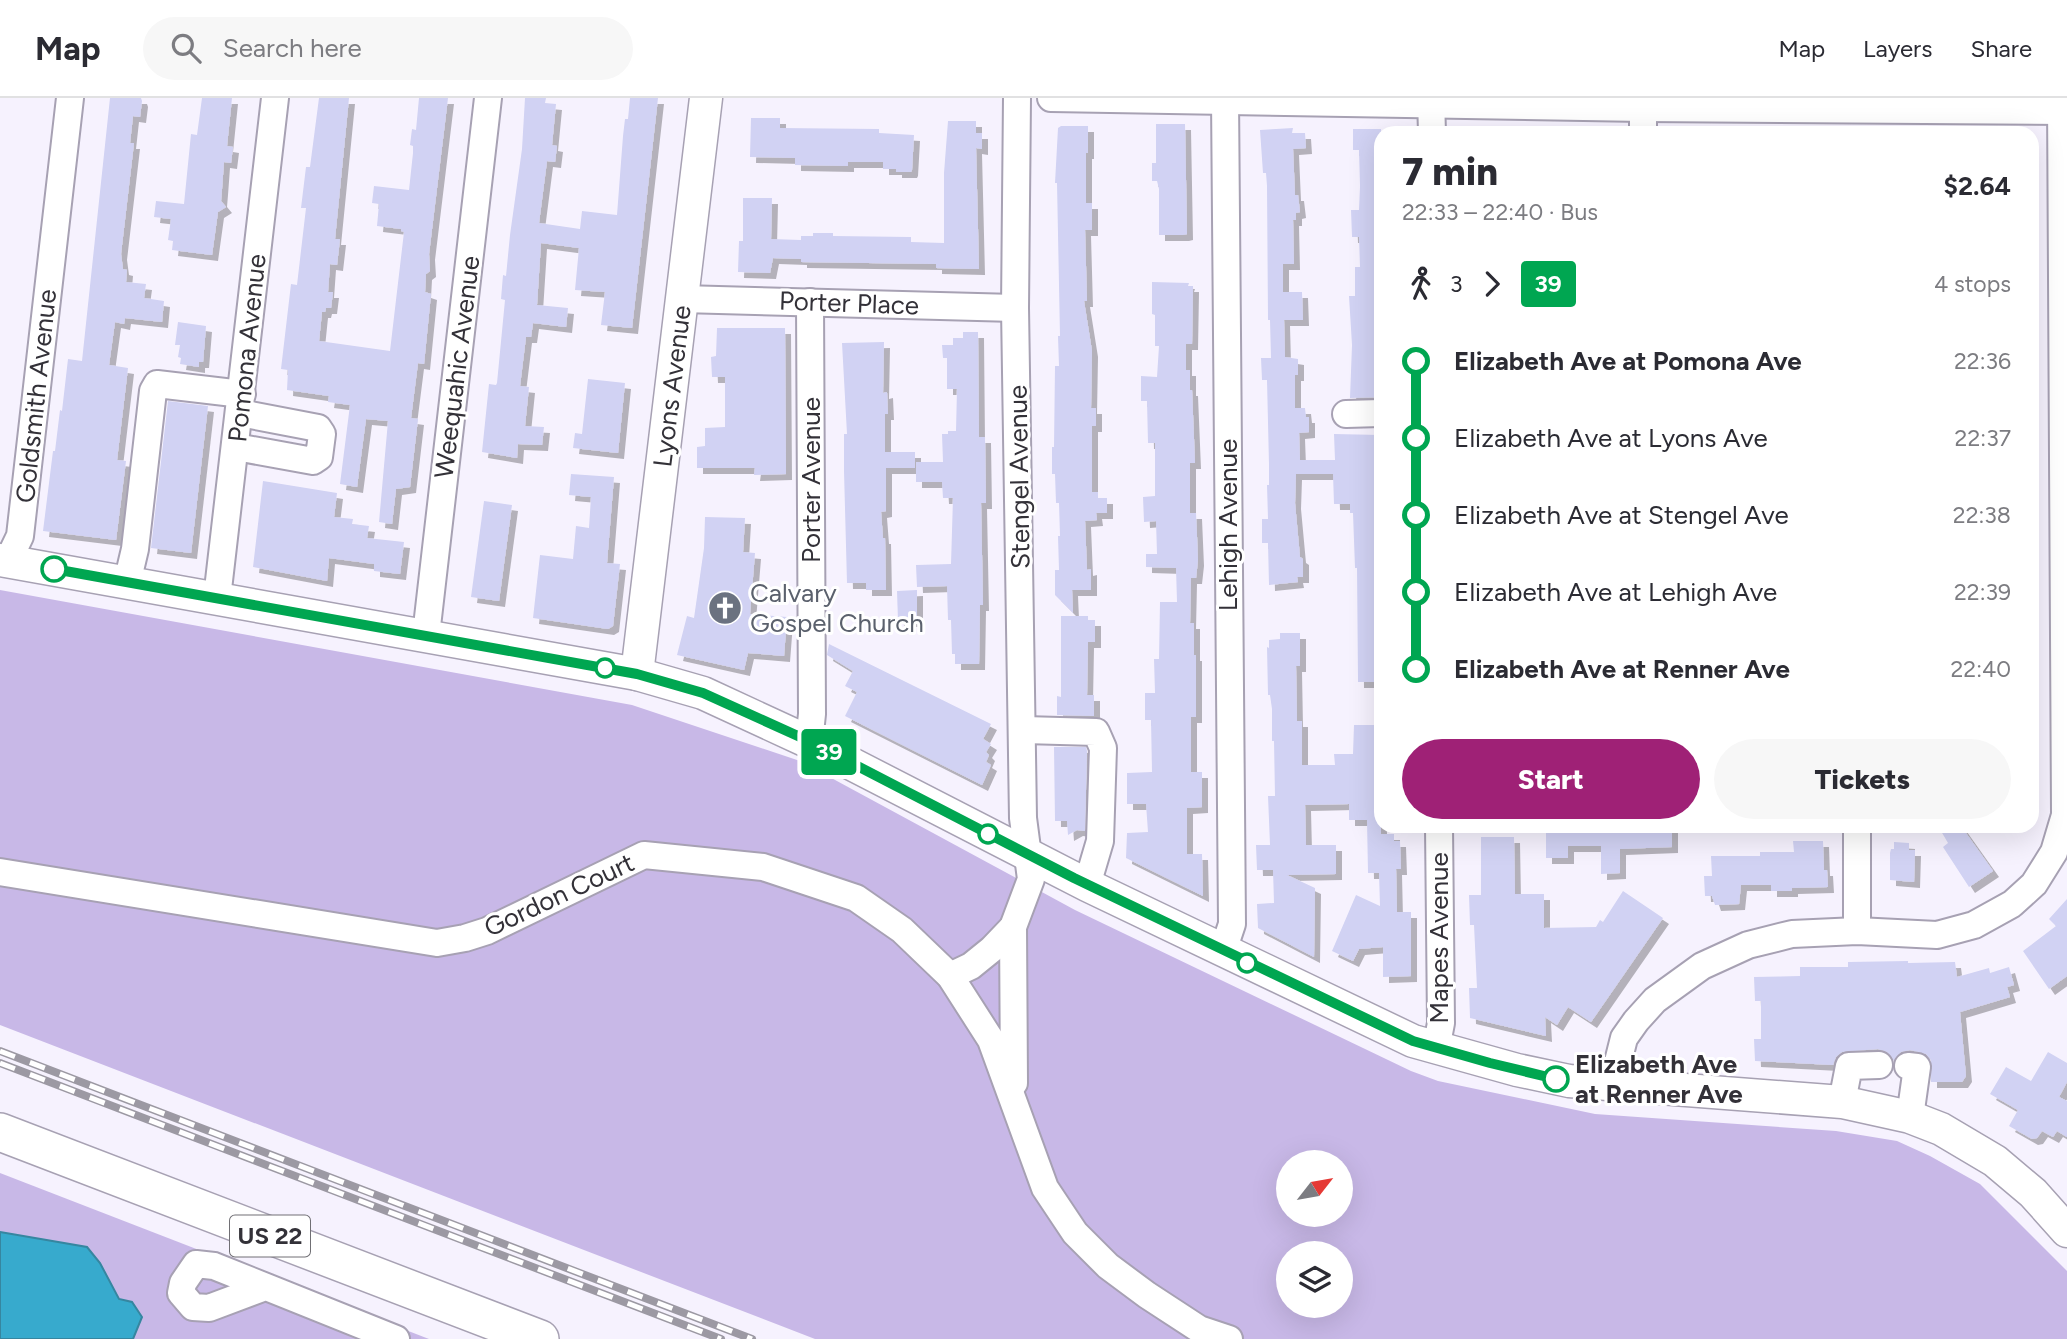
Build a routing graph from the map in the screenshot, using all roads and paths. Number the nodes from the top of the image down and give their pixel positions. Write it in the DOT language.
graph roads {
  1 [pos="51,98"];
  2 [pos="70,98"];
  3 [pos="275,98"];
  4 [pos="488,98"];
  5 [pos="706,98"];
  6 [pos="1017,98"];
  7 [pos="1051,98"];
  8 [pos="1225,100"];
  9 [pos="1431,100"];
  10 [pos="2063,107"];
  11 [pos="1643,113"];
  12 [pos="1854,113"];
  13 [pos="1432,126"];
  14 [pos="52,175"];
  15 [pos="682,299"];
  16 [pos="810,302"];
  17 [pos="1016,308"];
  18 [pos="2064,312"];
  19 [pos="241,403"];
  20 [pos="1374,413"];
  21 [pos="1346,414"];
  22 [pos="236,447"];
  23 [pos="4,561"];
  24 [pos="127,583"];
  25 [pos="217,598"];
  26 [pos="426,635"];
  27 [pos="637,674"];
  28 [pos="1024,730"];
  29 [pos="809,741"];
  30 [pos="1439,833"];
  31 [pos="1857,833"];
  32 [pos="1028,855"];
  33 [pos="0,872"];
  34 [pos="1087,885"];
  35 [pos="1013,928"];
  36 [pos="1857,931"];
  37 [pos="1223,951"];
  38 [pos="950,976"];
  39 [pos="1436,1049"];
  40 [pos="1879,1065"];
  41 [pos="1908,1066"];
  42 [pos="1612,1086"];
  43 [pos="1014,1099"];
  44 [pos="1842,1102"];
  45 [pos="1910,1117"];
  46 [pos="0,1132"];
  47 [pos="0,1157"];
  48 [pos="2067,1231"];
  49 [pos="265,1287"];
  50 [pos="397,1339"];
  51 [pos="477,1339"];
  52 [pos="540,1339"];
  53 [pos="1228,1339"];
  1 -- 14 [label="street, Goldsmith Avenue"];
  2 -- 14 [label="street, Goldsmith Avenue"];
  3 -- 19 [label="street, Pomona Avenue"];
  4 -- 26 [label="street, Weequahic Avenue"];
  5 -- 15 [label="main road, Lyons Avenue"];
  6 -- 17 [label="street, Stengel Avenue"];
  7 -- 8 [label="street"];
  8 -- 9 [label="street"];
  8 -- 37 [label="street, Lehigh Avenue"];
  9 -- 11 [label="street"];
  9 -- 13 [label="street"];
  10 -- 12 [label="street"];
  10 -- 18 [label="street"];
  11 -- 12 [label="street"];
  14 -- 23 [label="street, Goldsmith Avenue"];
  15 -- 16 [label="street, Porter Place"];
  15 -- 27 [label="main road, Lyons Avenue"];
  16 -- 17 [label="street, Porter Place"];
  16 -- 29 [label="street, Porter Avenue"];
  17 -- 28 [label="street, Stengel Avenue"];
  18 -- 36 [label="street"];
  19 -- 22 [label="street, Pomona Avenue"];
  19 -- 22 [label="street"];
  19 -- 24 [label="street"];
  20 -- 21 [label="street"];
  22 -- 25 [label="street, Pomona Avenue"];
  23 -- 24 [label="main road"];
  24 -- 25 [label="main road"];
  25 -- 26 [label="main road"];
  26 -- 27 [label="main road"];
  27 -- 29 [label="main road"];
  28 -- 32 [label="street, Stengel Avenue"];
  28 -- 34 [label="street"];
  29 -- 32 [label="main road"];
  30 -- 39 [label="street, Mapes Avenue"];
  31 -- 36 [label="street"];
  32 -- 34 [label="main road"];
  32 -- 35 [label="street, Stengel Avenue"];
  33 -- 38 [label="street, Gordon Court"];
  34 -- 37 [label="main road"];
  35 -- 38 [label="street"];
  35 -- 43 [label="street"];
  36 -- 42 [label="street"];
  37 -- 39 [label="main road"];
  38 -- 43 [label="street, Gordon Court"];
  39 -- 42 [label="main road"];
  40 -- 44 [label="street"];
  41 -- 45 [label="street"];
  42 -- 44 [label="main road"];
  43 -- 53 [label="street, Gordon Court"];
  44 -- 45 [label="main road"];
  45 -- 48 [label="main road"];
  46 -- 52 [label="highway, US 22"];
  47 -- 51 [label="highway, US 22"];
  49 -- 49 [label="street"];
  49 -- 50 [label="street"];
}
